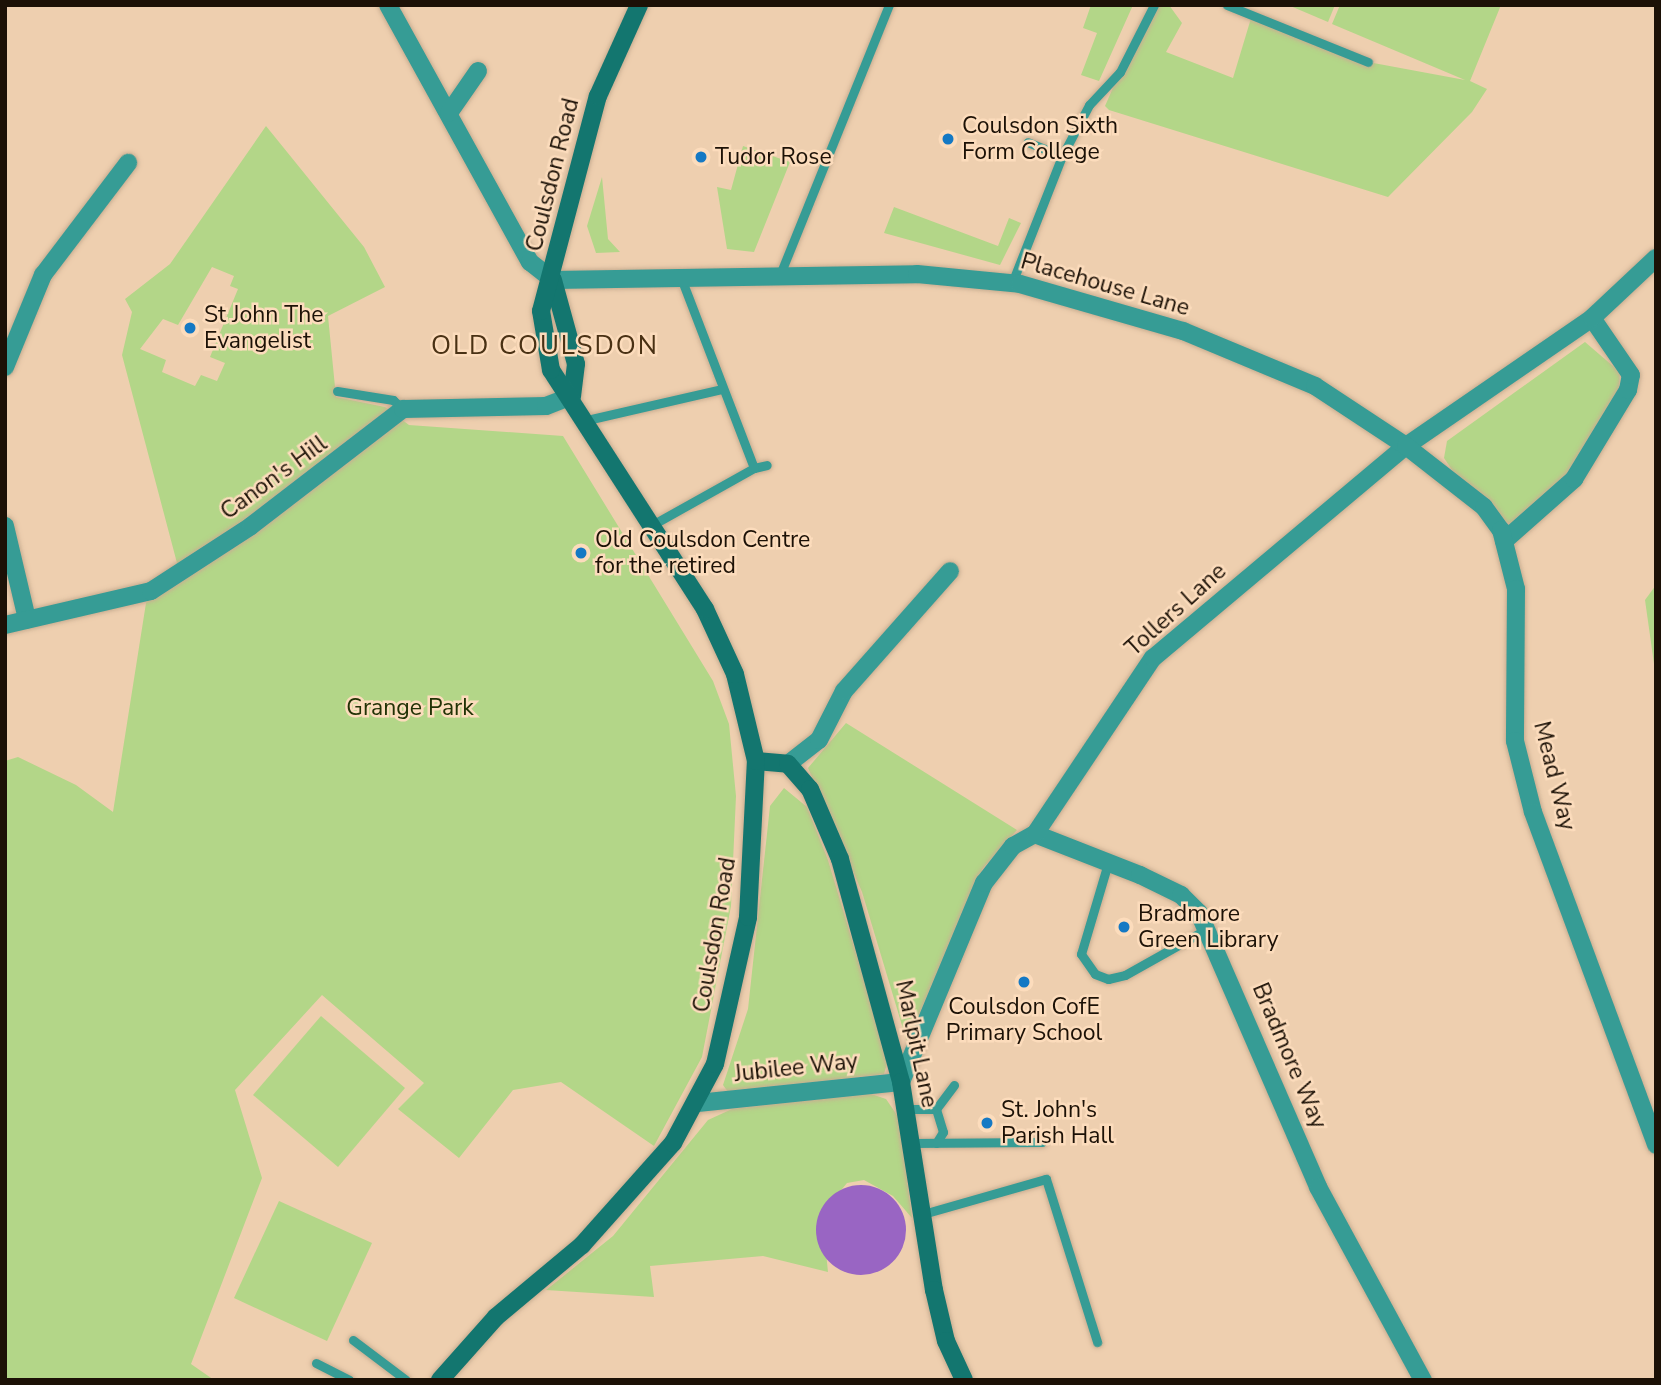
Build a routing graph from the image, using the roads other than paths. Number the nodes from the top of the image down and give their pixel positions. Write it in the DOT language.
graph roads {
  1 [pos="388,5"];
  2 [pos="639,5"];
  3 [pos="889,5"];
  4 [pos="1154,5"];
  5 [pos="1227,5"];
  6 [pos="1368,62"];
  7 [pos="478,71"];
  8 [pos="449,113"];
  9 [pos="1028,142"];
  10 [pos="1062,156"];
  11 [pos="128,163"];
  12 [pos="1656,258"];
  13 [pos="779,276"];
  14 [pos="681,278"];
  15 [pos="553,280"];
  16 [pos="1012,283"];
  17 [pos="1592,318"];
  18 [pos="5,366"];
  19 [pos="722,389"];
  20 [pos="337,391"];
  21 [pos="572,396"];
  22 [pos="403,409"];
  23 [pos="587,421"];
  24 [pos="1406,446"];
  25 [pos="767,466"];
  26 [pos="754,468"];
  27 [pos="652,525"];
  28 [pos="5,526"];
  29 [pos="1504,541"];
  30 [pos="950,571"];
  31 [pos="27,619"];
  32 [pos="5,625"];
  33 [pos="756,761"];
  34 [pos="788,764"];
  35 [pos="1035,834"];
  36 [pos="1108,863"];
  37 [pos="1207,929"];
  38 [pos="901,1082"];
  39 [pos="954,1085"];
  40 [pos="696,1103"];
  41 [pos="906,1109"];
  42 [pos="936,1109"];
  43 [pos="1042,1142"];
  44 [pos="910,1143"];
  45 [pos="936,1143"];
  46 [pos="1656,1144"];
  47 [pos="923,1214"];
  48 [pos="353,1340"];
  49 [pos="1097,1342"];
  50 [pos="316,1363"];
  51 [pos="349,1380"];
  52 [pos="406,1380"];
  53 [pos="440,1380"];
  54 [pos="964,1380"];
  55 [pos="1423,1380"];
  1 -- 8 [label="street"];
  2 -- 15 [label="main road, Coulsdon Road"];
  3 -- 13 [label="lane"];
  4 -- 10 [label="lane"];
  5 -- 6 [label="lane"];
  7 -- 8 [label="street"];
  8 -- 15 [label="street"];
  9 -- 10 [label="lane"];
  10 -- 16 [label="lane"];
  11 -- 18 [label="street"];
  12 -- 17 [label="street, Tollers Lane"];
  13 -- 14 [label="street, Placehouse Lane"];
  13 -- 16 [label="street, Placehouse Lane"];
  14 -- 15 [label="street, Placehouse Lane"];
  14 -- 19 [label="lane"];
  15 -- 21 [label="main road, Coulsdon Road"];
  15 -- 21 [label="main road, Coulsdon Road"];
  16 -- 24 [label="street, Placehouse Lane"];
  17 -- 24 [label="street, Tollers Lane"];
  17 -- 29 [label="street"];
  19 -- 23 [label="lane"];
  19 -- 26 [label="lane"];
  20 -- 22 [label="lane"];
  21 -- 22 [label="street"];
  21 -- 23 [label="main road, Coulsdon Road"];
  22 -- 31 [label="street, Canon's Hill"];
  23 -- 27 [label="main road, Coulsdon Road"];
  24 -- 29 [label="street, Mead Way"];
  24 -- 35 [label="street, Tollers Lane"];
  25 -- 26 [label="lane"];
  26 -- 27 [label="lane"];
  27 -- 33 [label="main road, Coulsdon Road"];
  28 -- 31 [label="street"];
  29 -- 46 [label="street, Mead Way"];
  30 -- 34 [label="street"];
  31 -- 32 [label="street, Canon's Hill"];
  33 -- 34 [label="main road"];
  33 -- 40 [label="main road, Coulsdon Road"];
  34 -- 38 [label="main road, Marlpit Lane"];
  35 -- 36 [label="street, Bradmore Way"];
  35 -- 38 [label="street, Tollers Lane"];
  36 -- 37 [label="street, Bradmore Way"];
  36 -- 37 [label="lane"];
  37 -- 55 [label="street, Bradmore Way"];
  38 -- 40 [label="street, Jubilee Way"];
  38 -- 41 [label="main road, Marlpit Lane"];
  39 -- 42 [label="lane"];
  40 -- 53 [label="main road, Coulsdon Road"];
  41 -- 42 [label="lane"];
  41 -- 44 [label="main road, Marlpit Lane"];
  42 -- 45 [label="lane"];
  43 -- 45 [label="lane"];
  44 -- 45 [label="lane"];
  44 -- 47 [label="main road, Marlpit Lane"];
  47 -- 49 [label="lane"];
  47 -- 54 [label="main road, Marlpit Lane"];
  48 -- 52 [label="lane"];
  50 -- 51 [label="lane"];
}
